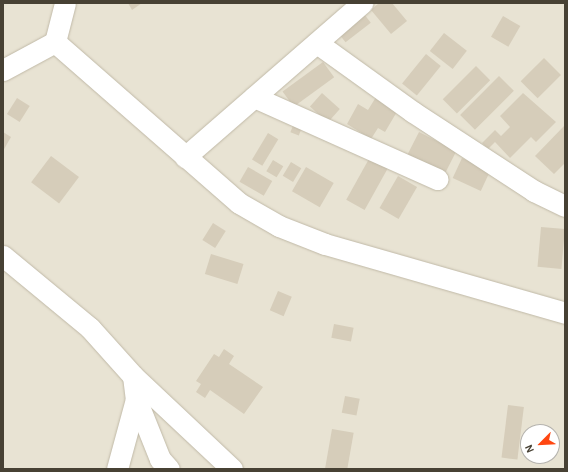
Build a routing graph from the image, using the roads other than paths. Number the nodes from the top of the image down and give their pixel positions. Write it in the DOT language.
graph roads {
  1 [pos="362,3"];
  2 [pos="60,6"];
  3 [pos="55,42"];
  4 [pos="317,43"];
  5 [pos="3,70"];
  6 [pos="254,97"];
  7 [pos="185,157"];
  8 [pos="437,178"];
  9 [pos="565,206"];
  10 [pos="3,256"];
  11 [pos="565,313"];
  12 [pos="133,376"];
  13 [pos="136,399"];
  14 [pos="117,469"];
  15 [pos="169,469"];
  16 [pos="232,469"];
  1 -- 4 [label="street"];
  2 -- 3 [label="street"];
  3 -- 5 [label="street"];
  3 -- 7 [label="street"];
  4 -- 6 [label="street"];
  4 -- 9 [label="street"];
  6 -- 7 [label="street"];
  6 -- 8 [label="street"];
  7 -- 11 [label="street"];
  10 -- 12 [label="street"];
  12 -- 13 [label="street"];
  12 -- 16 [label="street"];
  13 -- 14 [label="street"];
  13 -- 15 [label="street"];
}
